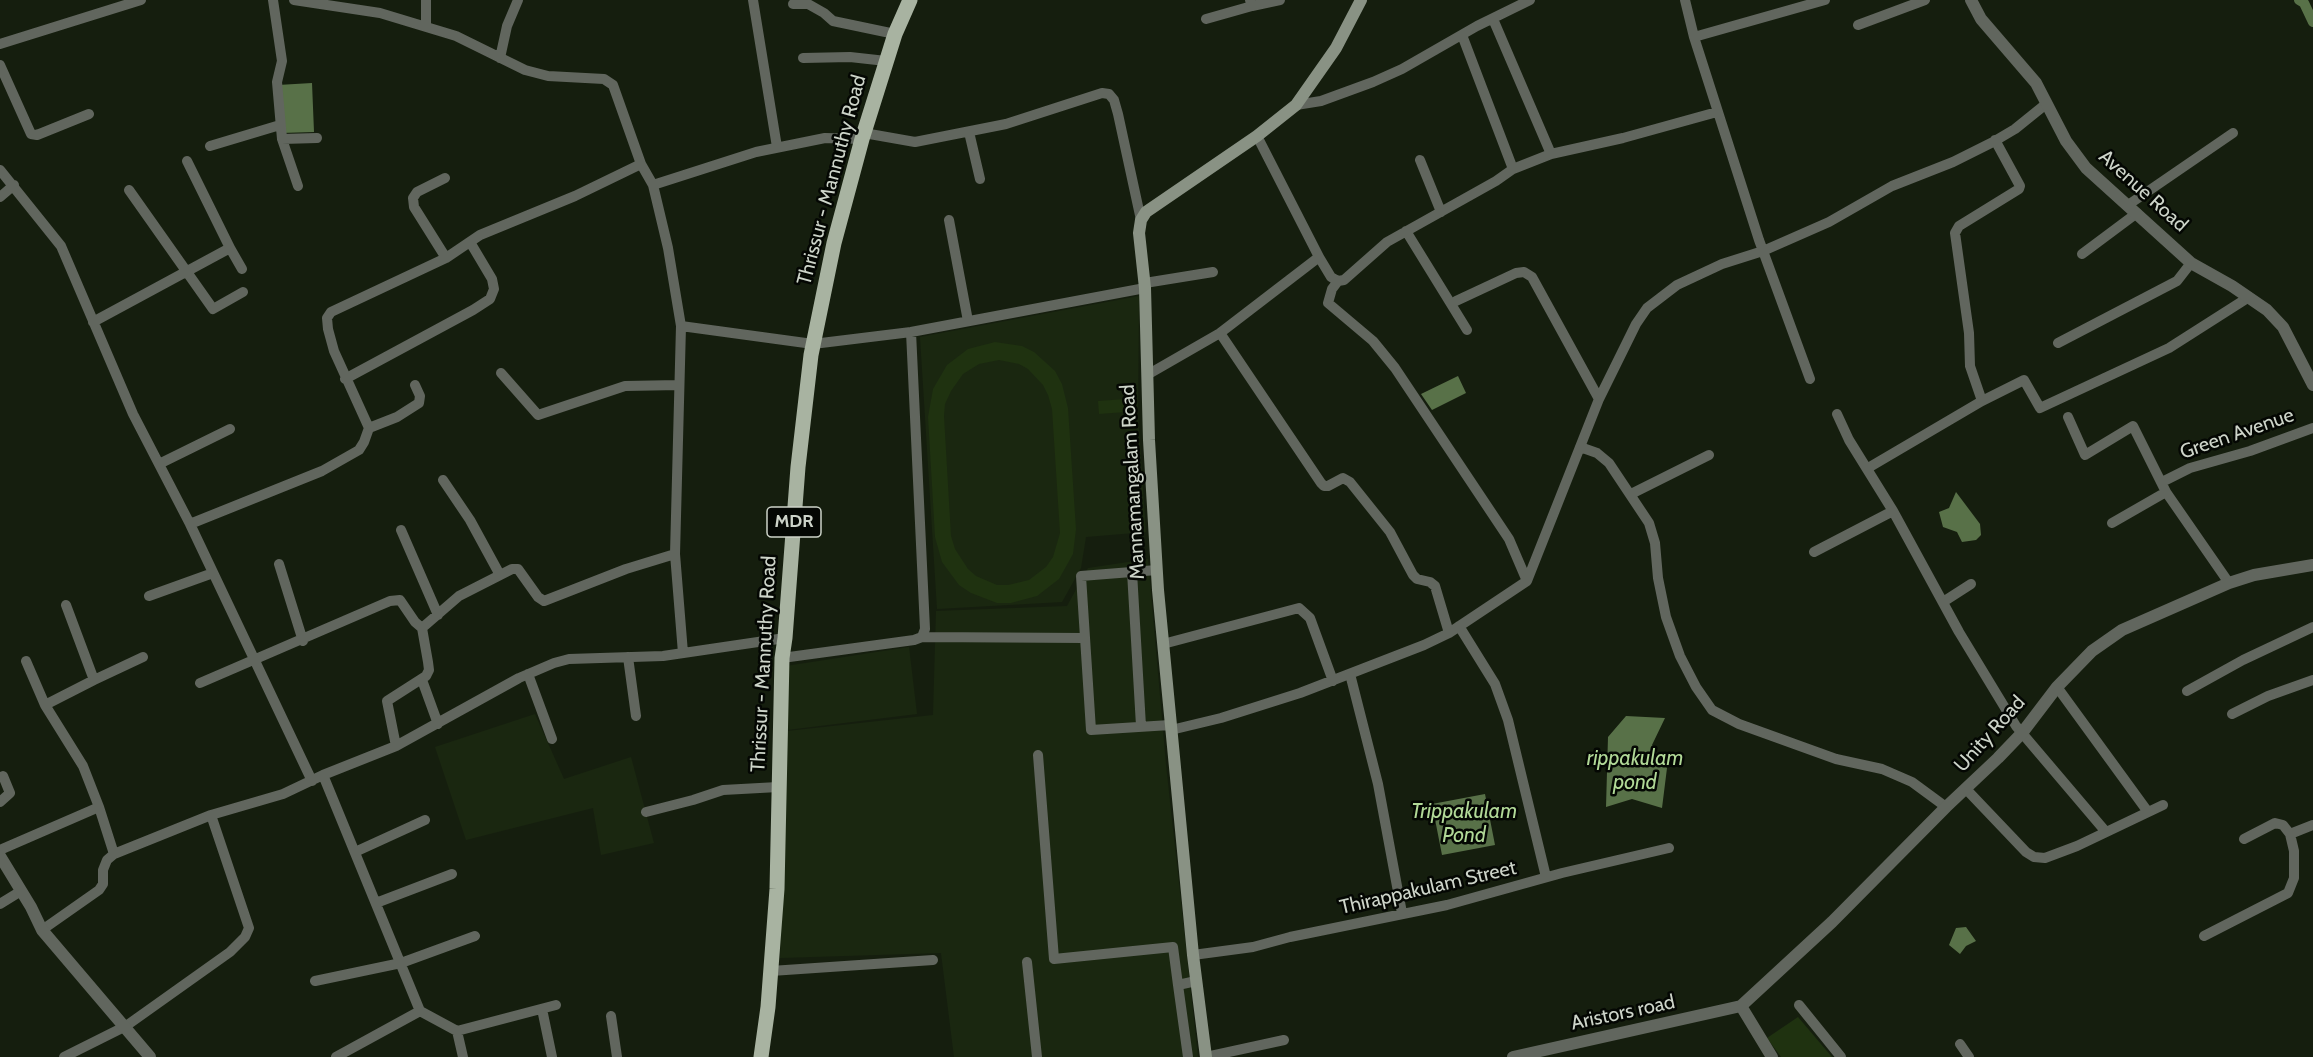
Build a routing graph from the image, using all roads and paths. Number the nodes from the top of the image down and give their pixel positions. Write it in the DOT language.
graph roads {
  1 [pos="141,0"];
  2 [pos="273,0"];
  3 [pos="294,0"];
  4 [pos="426,0"];
  5 [pos="518,0"];
  6 [pos="753,0"];
  7 [pos="910,0"];
  8 [pos="1280,0"];
  9 [pos="1361,0"];
  10 [pos="1530,0"];
  11 [pos="1685,0"];
  12 [pos="1825,0"];
  13 [pos="1925,0"];
  14 [pos="1971,0"];
  15 [pos="341,3"];
  16 [pos="1251,3"];
  17 [pos="793,4"];
  18 [pos="1206,19"];
  19 [pos="1493,19"];
  20 [pos="426,26"];
  21 [pos="1858,26"];
  22 [pos="896,34"];
  23 [pos="1462,35"];
  24 [pos="1694,37"];
  25 [pos="0,44"];
  26 [pos="500,58"];
  27 [pos="803,58"];
  28 [pos="886,61"];
  29 [pos="0,65"];
  30 [pos="2046,104"];
  31 [pos="1296,105"];
  32 [pos="1717,112"];
  33 [pos="89,114"];
  34 [pos="280,125"];
  35 [pos="969,132"];
  36 [pos="2233,133"];
  37 [pos="863,136"];
  38 [pos="1257,136"];
  39 [pos="316,138"];
  40 [pos="282,139"];
  41 [pos="1995,141"];
  42 [pos="210,146"];
  43 [pos="777,147"];
  44 [pos="1551,154"];
  45 [pos="1420,160"];
  46 [pos="187,161"];
  47 [pos="641,164"];
  48 [pos="1514,169"];
  49 [pos="0,170"];
  50 [pos="445,178"];
  51 [pos="980,179"];
  52 [pos="14,185"];
  53 [pos="653,185"];
  54 [pos="298,186"];
  55 [pos="129,190"];
  56 [pos="0,197"];
  57 [pos="2132,209"];
  58 [pos="1441,212"];
  59 [pos="949,220"];
  60 [pos="1141,220"];
  61 [pos="1406,231"];
  62 [pos="470,242"];
  63 [pos="230,248"];
  64 [pos="1763,251"];
  65 [pos="2082,254"];
  66 [pos="1319,257"];
  67 [pos="446,258"];
  68 [pos="2191,263"];
  69 [pos="242,269"];
  70 [pos="188,272"];
  71 [pos="1213,272"];
  72 [pos="1338,281"];
  73 [pos="1145,286"];
  74 [pos="243,292"];
  75 [pos="2249,297"];
  76 [pos="1456,301"];
  77 [pos="969,321"];
  78 [pos="93,322"];
  79 [pos="681,326"];
  80 [pos="1467,330"];
  81 [pos="911,332"];
  82 [pos="1220,333"];
  83 [pos="2058,343"];
  84 [pos="813,344"];
  85 [pos="501,373"];
  86 [pos="1147,375"];
  87 [pos="345,379"];
  88 [pos="1810,379"];
  89 [pos="415,385"];
  90 [pos="679,385"];
  91 [pos="2313,386"];
  92 [pos="1599,399"];
  93 [pos="1982,401"];
  94 [pos="1837,414"];
  95 [pos="2068,417"];
  96 [pos="369,428"];
  97 [pos="2313,428"];
  98 [pos="230,429"];
  99 [pos="1580,447"];
  100 [pos="1709,455"];
  101 [pos="159,464"];
  102 [pos="1868,468"];
  103 [pos="443,480"];
  104 [pos="2164,487"];
  105 [pos="1631,494"];
  106 [pos="1893,511"];
  107 [pos="2112,523"];
  108 [pos="190,524"];
  109 [pos="401,530"];
  110 [pos="1814,552"];
  111 [pos="675,554"];
  112 [pos="279,564"];
  113 [pos="2313,565"];
  114 [pos="1157,570"];
  115 [pos="1132,572"];
  116 [pos="213,573"];
  117 [pos="500,575"];
  118 [pos="1527,581"];
  119 [pos="2229,583"];
  120 [pos="1971,584"];
  121 [pos="149,596"];
  122 [pos="1943,602"];
  123 [pos="66,605"];
  124 [pos="438,615"];
  125 [pos="1459,626"];
  126 [pos="2313,627"];
  127 [pos="422,628"];
  128 [pos="1449,633"];
  129 [pos="922,637"];
  130 [pos="785,638"];
  131 [pos="1084,638"];
  132 [pos="303,640"];
  133 [pos="1163,644"];
  134 [pos="683,653"];
  135 [pos="143,657"];
  136 [pos="628,657"];
  137 [pos="782,657"];
  138 [pos="256,660"];
  139 [pos="26,662"];
  140 [pos="528,674"];
  141 [pos="1350,674"];
  142 [pos="94,680"];
  143 [pos="422,680"];
  144 [pos="2313,680"];
  145 [pos="1333,681"];
  146 [pos="200,683"];
  147 [pos="2057,687"];
  148 [pos="2187,691"];
  149 [pos="45,705"];
  150 [pos="2232,714"];
  151 [pos="636,716"];
  152 [pos="438,724"];
  153 [pos="1141,726"];
  154 [pos="1170,728"];
  155 [pos="2022,733"];
  156 [pos="552,739"];
  157 [pos="396,746"];
  158 [pos="1038,756"];
  159 [pos="323,775"];
  160 [pos="3,776"];
  161 [pos="312,781"];
  162 [pos="778,787"];
  163 [pos="1966,789"];
  164 [pos="0,802"];
  165 [pos="2163,805"];
  166 [pos="99,807"];
  167 [pos="1946,807"];
  168 [pos="646,812"];
  169 [pos="2148,812"];
  170 [pos="211,815"];
  171 [pos="425,820"];
  172 [pos="2313,825"];
  173 [pos="2106,832"];
  174 [pos="2290,834"];
  175 [pos="2244,839"];
  176 [pos="1669,848"];
  177 [pos="0,850"];
  178 [pos="355,852"];
  179 [pos="114,854"];
  180 [pos="0,856"];
  181 [pos="452,874"];
  182 [pos="1546,877"];
  183 [pos="21,891"];
  184 [pos="376,903"];
  185 [pos="0,904"];
  186 [pos="1402,913"];
  187 [pos="42,930"];
  188 [pos="475,936"];
  189 [pos="2204,936"];
  190 [pos="1193,955"];
  191 [pos="933,960"];
  192 [pos="1027,962"];
  193 [pos="401,963"];
  194 [pos="771,971"];
  195 [pos="315,981"];
  196 [pos="1196,981"];
  197 [pos="1178,985"];
  198 [pos="556,1005"];
  199 [pos="1799,1005"];
  200 [pos="1740,1006"];
  201 [pos="542,1009"];
  202 [pos="420,1011"];
  203 [pos="611,1016"];
  204 [pos="126,1026"];
  205 [pos="457,1031"];
  206 [pos="1284,1040"];
  207 [pos="1960,1044"];
  208 [pos="1546,1053"];
  209 [pos="64,1057"];
  210 [pos="150,1057"];
  211 [pos="336,1057"];
  212 [pos="463,1057"];
  213 [pos="552,1057"];
  214 [pos="617,1057"];
  215 [pos="760,1057"];
  216 [pos="1037,1057"];
  217 [pos="1188,1057"];
  218 [pos="1206,1057"];
  219 [pos="1513,1057"];
  220 [pos="1772,1057"];
  221 [pos="1841,1057"];
  222 [pos="1968,1057"];
  1 -- 25 [label="street"];
  2 -- 34 [label="street"];
  3 -- 15 [label="street"];
  4 -- 20 [label="street"];
  5 -- 26 [label="street"];
  6 -- 43 [label="street"];
  7 -- 22 [label="main road, Thrissur - Mannuthy Road / MDR"];
  8 -- 16 [label="street"];
  9 -- 31 [label="main road"];
  10 -- 19 [label="street"];
  11 -- 24 [label="street"];
  12 -- 24 [label="street"];
  13 -- 21 [label="street"];
  14 -- 30 [label="street, Avenue Road"];
  15 -- 20 [label="street"];
  16 -- 18 [label="street"];
  17 -- 22 [label="street"];
  19 -- 23 [label="street"];
  19 -- 44 [label="street"];
  20 -- 26 [label="street"];
  22 -- 28 [label="main road, Thrissur - Mannuthy Road / MDR"];
  23 -- 31 [label="street"];
  23 -- 48 [label="street"];
  24 -- 32 [label="street"];
  26 -- 47 [label="street"];
  27 -- 28 [label="street"];
  28 -- 37 [label="main road, Thrissur - Mannuthy Road / MDR"];
  29 -- 33 [label="street"];
  30 -- 41 [label="street"];
  30 -- 57 [label="street, Avenue Road"];
  31 -- 38 [label="main road"];
  32 -- 44 [label="street"];
  32 -- 64 [label="street"];
  34 -- 40 [label="street"];
  34 -- 42 [label="street"];
  35 -- 37 [label="street"];
  35 -- 51 [label="street"];
  35 -- 60 [label="street"];
  36 -- 57 [label="street"];
  37 -- 43 [label="street"];
  37 -- 84 [label="main road, Thrissur - Mannuthy Road / MDR"];
  38 -- 60 [label="main road"];
  38 -- 66 [label="street"];
  39 -- 40 [label="street"];
  40 -- 54 [label="street"];
  41 -- 64 [label="street"];
  41 -- 93 [label="street"];
  43 -- 53 [label="street"];
  44 -- 48 [label="street"];
  45 -- 58 [label="street"];
  46 -- 63 [label="street"];
  47 -- 53 [label="street"];
  47 -- 62 [label="street"];
  48 -- 58 [label="street"];
  49 -- 52 [label="street"];
  50 -- 67 [label="street"];
  52 -- 56 [label="street"];
  52 -- 78 [label="street"];
  53 -- 79 [label="street"];
  55 -- 70 [label="street"];
  57 -- 65 [label="street"];
  57 -- 68 [label="street, Avenue Road"];
  58 -- 61 [label="street"];
  59 -- 77 [label="street"];
  60 -- 73 [label="main road, Mannamangalam Road"];
  61 -- 72 [label="street"];
  61 -- 80 [label="street"];
  62 -- 67 [label="street"];
  62 -- 87 [label="street"];
  63 -- 69 [label="street"];
  63 -- 70 [label="street"];
  64 -- 88 [label="street"];
  64 -- 92 [label="street"];
  66 -- 72 [label="street"];
  66 -- 82 [label="street"];
  67 -- 87 [label="street"];
  68 -- 75 [label="street, Avenue Road"];
  68 -- 83 [label="street"];
  70 -- 74 [label="street"];
  70 -- 78 [label="street"];
  71 -- 73 [label="street"];
  72 -- 118 [label="street"];
  73 -- 77 [label="street"];
  73 -- 86 [label="main road, Mannamangalam Road"];
  75 -- 91 [label="street, Avenue Road"];
  75 -- 93 [label="street"];
  76 -- 92 [label="street"];
  77 -- 81 [label="street"];
  78 -- 101 [label="street"];
  79 -- 84 [label="street"];
  79 -- 90 [label="street"];
  81 -- 84 [label="street"];
  81 -- 129 [label="street"];
  82 -- 86 [label="street"];
  82 -- 128 [label="street"];
  84 -- 130 [label="main road, Thrissur - Mannuthy Road / MDR"];
  85 -- 90 [label="street"];
  86 -- 114 [label="main road, Mannamangalam Road"];
  87 -- 96 [label="street"];
  89 -- 96 [label="street"];
  90 -- 111 [label="street"];
  92 -- 99 [label="street"];
  93 -- 102 [label="street"];
  94 -- 102 [label="street"];
  95 -- 104 [label="street"];
  96 -- 108 [label="street"];
  97 -- 104 [label="street, Green Avenue"];
  98 -- 101 [label="street"];
  99 -- 105 [label="street"];
  99 -- 118 [label="street"];
  100 -- 105 [label="street"];
  101 -- 108 [label="street"];
  102 -- 106 [label="street"];
  103 -- 117 [label="street"];
  104 -- 107 [label="street, Green Avenue"];
  104 -- 119 [label="street"];
  105 -- 167 [label="street"];
  106 -- 110 [label="street"];
  106 -- 122 [label="street"];
  108 -- 116 [label="street"];
  109 -- 124 [label="street"];
  111 -- 117 [label="street"];
  111 -- 134 [label="street"];
  112 -- 132 [label="street"];
  113 -- 119 [label="street, Unity Road"];
  114 -- 115 [label="street"];
  114 -- 133 [label="main road, Mannamangalam Road"];
  115 -- 131 [label="street"];
  115 -- 153 [label="street"];
  116 -- 121 [label="street"];
  116 -- 138 [label="street"];
  117 -- 124 [label="street"];
  118 -- 125 [label="street"];
  119 -- 147 [label="street, Unity Road"];
  120 -- 122 [label="street"];
  122 -- 155 [label="street"];
  123 -- 142 [label="street"];
  124 -- 127 [label="street"];
  125 -- 128 [label="street"];
  125 -- 182 [label="street"];
  126 -- 148 [label="street"];
  127 -- 132 [label="street"];
  127 -- 143 [label="street"];
  128 -- 141 [label="street"];
  129 -- 131 [label="street"];
  129 -- 137 [label="street"];
  130 -- 134 [label="street"];
  130 -- 137 [label="main road, Thrissur - Mannuthy Road / MDR"];
  131 -- 153 [label="street"];
  132 -- 138 [label="street"];
  133 -- 145 [label="street"];
  133 -- 154 [label="main road, Mannamangalam Road"];
  134 -- 136 [label="street"];
  135 -- 142 [label="street"];
  136 -- 140 [label="street"];
  136 -- 151 [label="street"];
  137 -- 162 [label="main road, Thrissur - Mannuthy Road / MDR"];
  138 -- 146 [label="street"];
  138 -- 161 [label="street"];
  139 -- 149 [label="street"];
  140 -- 152 [label="street"];
  140 -- 156 [label="street"];
  141 -- 145 [label="street"];
  141 -- 186 [label="street"];
  142 -- 149 [label="street"];
  143 -- 152 [label="street"];
  143 -- 157 [label="street"];
  144 -- 150 [label="street"];
  145 -- 154 [label="street"];
  147 -- 155 [label="street, Unity Road"];
  147 -- 169 [label="street"];
  149 -- 166 [label="street"];
  152 -- 157 [label="street"];
  153 -- 154 [label="street"];
  154 -- 190 [label="main road, Mannamangalam Road"];
  155 -- 163 [label="street, Unity Road"];
  155 -- 173 [label="street"];
  157 -- 159 [label="street"];
  158 -- 197 [label="street"];
  159 -- 161 [label="street"];
  159 -- 178 [label="street"];
  160 -- 164 [label="street"];
  161 -- 170 [label="street"];
  162 -- 168 [label="street"];
  162 -- 194 [label="main road, Thrissur - Mannuthy Road / MDR"];
  163 -- 167 [label="street, Unity Road"];
  163 -- 173 [label="street"];
  165 -- 169 [label="street"];
  166 -- 177 [label="street"];
  166 -- 179 [label="street"];
  167 -- 200 [label="street, Unity Road"];
  169 -- 173 [label="street"];
  170 -- 179 [label="street"];
  170 -- 204 [label="street"];
  171 -- 178 [label="street"];
  172 -- 174 [label="street"];
  174 -- 175 [label="street"];
  174 -- 189 [label="street"];
  176 -- 182 [label="street, Thirappakulam Street"];
  178 -- 184 [label="street"];
  179 -- 187 [label="street"];
  180 -- 183 [label="street"];
  181 -- 184 [label="street"];
  182 -- 186 [label="street, Thirappakulam Street"];
  183 -- 185 [label="street"];
  183 -- 187 [label="street"];
  184 -- 193 [label="street"];
  186 -- 190 [label="street, Thirappakulam Street"];
  187 -- 204 [label="street"];
  188 -- 193 [label="street"];
  190 -- 196 [label="main road, Mannamangalam Road"];
  191 -- 194 [label="street"];
  192 -- 216 [label="street"];
  193 -- 195 [label="street"];
  193 -- 202 [label="street"];
  194 -- 215 [label="main road, Thrissur - Mannuthy Road / MDR"];
  196 -- 197 [label="street"];
  196 -- 218 [label="main road, Mannamangalam Road"];
  197 -- 217 [label="street"];
  198 -- 201 [label="street"];
  199 -- 221 [label="street"];
  200 -- 208 [label="street, Aristors road"];
  200 -- 220 [label="street"];
  201 -- 205 [label="street"];
  201 -- 213 [label="street"];
  202 -- 205 [label="street"];
  202 -- 211 [label="street"];
  203 -- 214 [label="street"];
  204 -- 209 [label="street"];
  204 -- 210 [label="street"];
  205 -- 212 [label="street"];
  206 -- 218 [label="street"];
  207 -- 222 [label="street"];
  208 -- 219 [label="street, Aristors road"];
}
